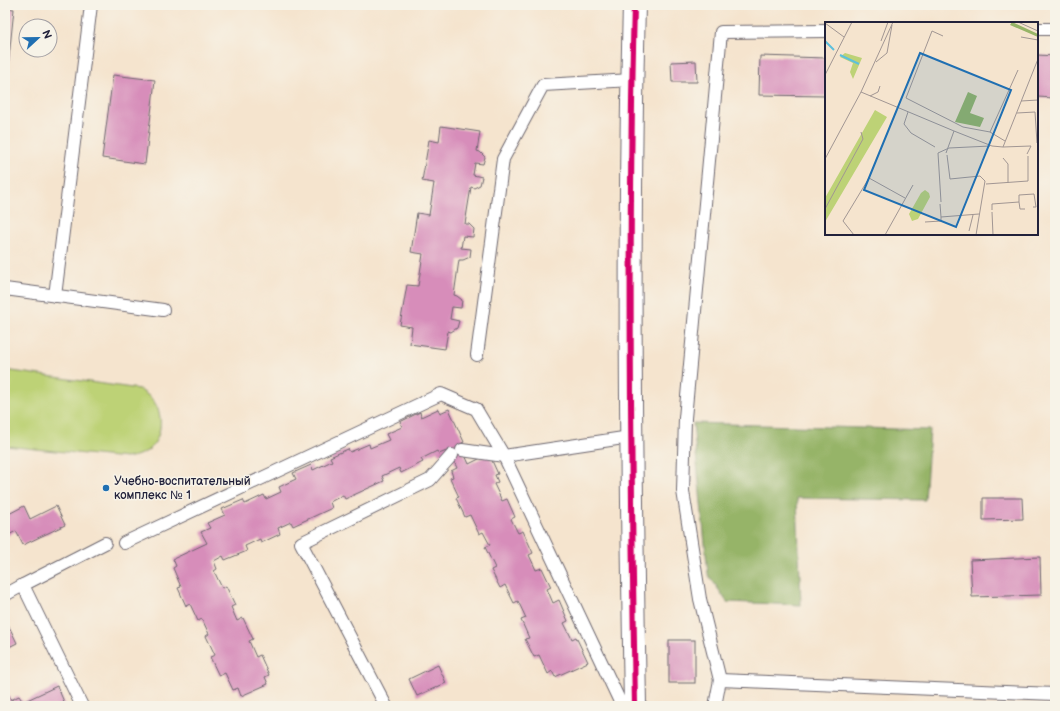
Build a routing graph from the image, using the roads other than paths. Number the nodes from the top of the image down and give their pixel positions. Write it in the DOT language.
graph roads {
  1 [pos="91,5"];
  2 [pos="634,5"];
  3 [pos="1038,29"];
  4 [pos="1055,29"];
  5 [pos="825,31"];
  6 [pos="632,80"];
  7 [pos="5,289"];
  8 [pos="56,296"];
  9 [pos="163,310"];
  10 [pos="476,355"];
  11 [pos="630,437"];
  12 [pos="504,456"];
  13 [pos="105,543"];
  14 [pos="124,543"];
  15 [pos="23,585"];
  16 [pos="5,595"];
  17 [pos="720,680"];
  18 [pos="1055,694"];
  19 [pos="82,706"];
  20 [pos="386,706"];
  21 [pos="622,706"];
  22 [pos="635,706"];
  23 [pos="715,706"];
  1 -- 8 [label="lane"];
  2 -- 6 [label="street"];
  3 -- 4 [label="lane"];
  5 -- 17 [label="lane"];
  6 -- 10 [label="lane"];
  6 -- 11 [label="street"];
  7 -- 8 [label="lane"];
  8 -- 9 [label="lane"];
  11 -- 12 [label="lane"];
  11 -- 22 [label="street"];
  12 -- 14 [label="lane"];
  12 -- 20 [label="lane"];
  12 -- 21 [label="lane"];
  13 -- 15 [label="lane"];
  15 -- 16 [label="lane"];
  15 -- 19 [label="lane"];
  17 -- 18 [label="lane"];
  17 -- 23 [label="lane"];
}
